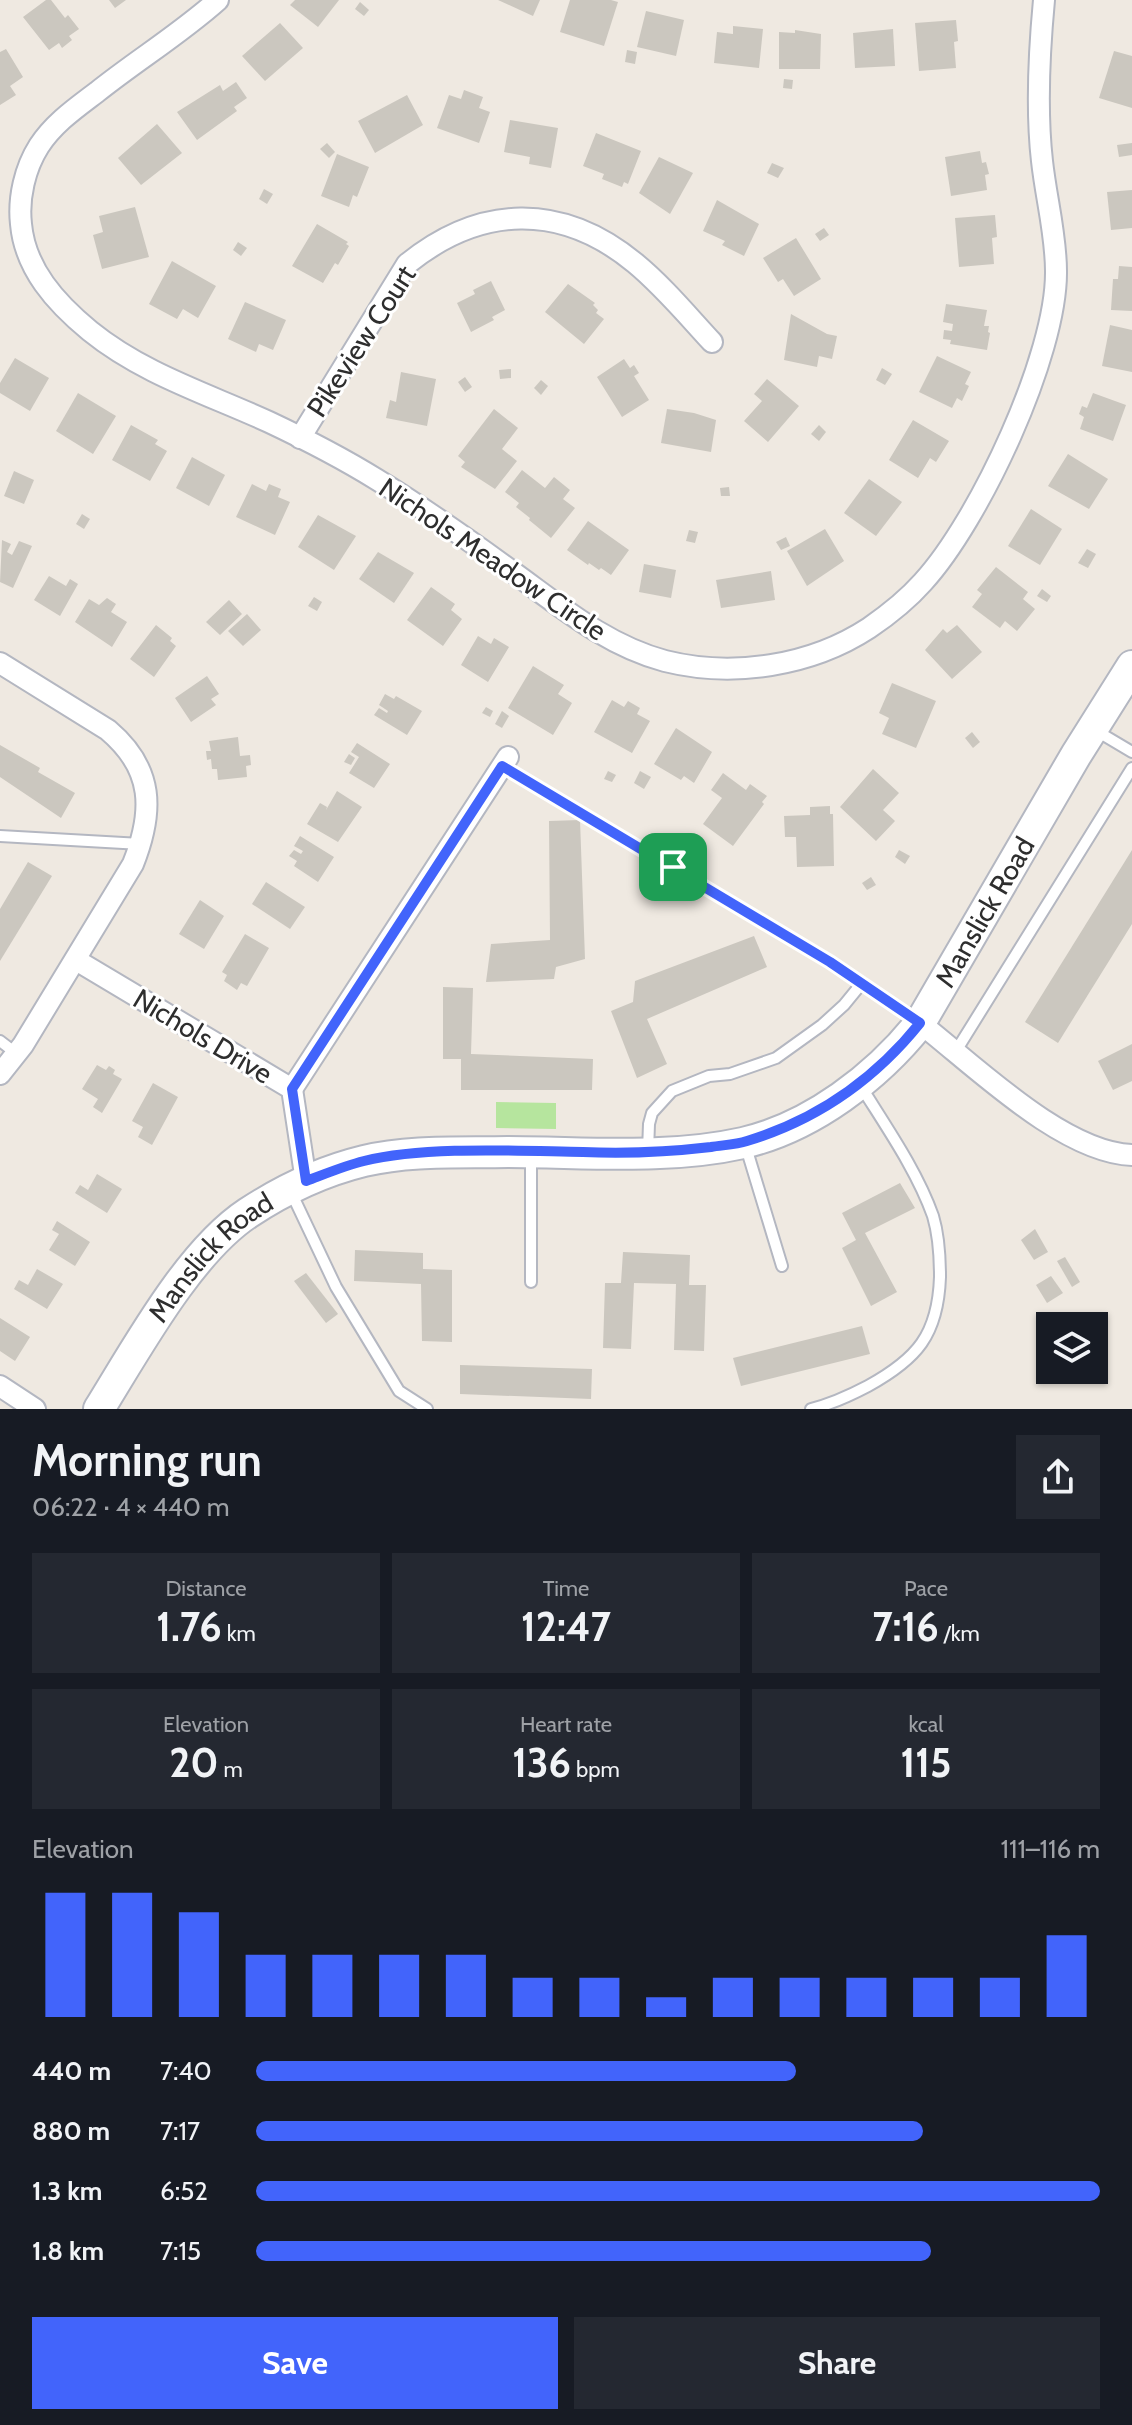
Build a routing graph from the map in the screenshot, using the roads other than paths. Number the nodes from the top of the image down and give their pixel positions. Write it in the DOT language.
graph roads {
  1 [pos="218,0"];
  2 [pos="1044,0"];
  3 [pos="712,342"];
  4 [pos="300,438"];
  5 [pos="0,663"];
  6 [pos="1132,666"];
  7 [pos="1093,729"];
  8 [pos="1132,752"];
  9 [pos="505,762"];
  10 [pos="1132,768"];
  11 [pos="0,836"];
  12 [pos="141,844"];
  13 [pos="76,960"];
  14 [pos="862,983"];
  15 [pos="920,1023"];
  16 [pos="0,1041"];
  17 [pos="956,1051"];
  18 [pos="17,1054"];
  19 [pos="0,1074"];
  20 [pos="859,1084"];
  21 [pos="292,1089"];
  22 [pos="744,1142"];
  23 [pos="531,1151"];
  24 [pos="648,1153"];
  25 [pos="1132,1155"];
  26 [pos="298,1185"];
  27 [pos="782,1266"];
  28 [pos="531,1282"];
  29 [pos="0,1386"];
  30 [pos="35,1409"];
  31 [pos="99,1409"];
  32 [pos="427,1409"];
  33 [pos="811,1409"];
  1 -- 4 [label="street, Nichols Meadow Circle"];
  2 -- 4 [label="street, Nichols Meadow Circle"];
  3 -- 4 [label="street, Pikeview Court"];
  5 -- 12 [label="street"];
  6 -- 7 [label="main road, Manslick Road"];
  7 -- 8 [label="lane"];
  7 -- 15 [label="main road, Manslick Road"];
  9 -- 14 [label="lane"];
  9 -- 21 [label="street"];
  10 -- 17 [label="lane"];
  11 -- 12 [label="lane"];
  12 -- 13 [label="street"];
  13 -- 18 [label="street"];
  13 -- 21 [label="street, Nichols Drive"];
  14 -- 15 [label="lane"];
  14 -- 24 [label="lane"];
  15 -- 17 [label="street"];
  15 -- 20 [label="main road, Manslick Road"];
  16 -- 18 [label="lane"];
  17 -- 25 [label="street"];
  18 -- 19 [label="street"];
  20 -- 22 [label="main road, Manslick Road"];
  20 -- 33 [label="lane"];
  21 -- 26 [label="street, Nichols Drive"];
  22 -- 24 [label="main road, Manslick Road"];
  22 -- 27 [label="lane"];
  23 -- 24 [label="main road, Manslick Road"];
  23 -- 26 [label="main road, Manslick Road"];
  23 -- 28 [label="lane"];
  26 -- 31 [label="main road, Manslick Road"];
  26 -- 32 [label="lane"];
  29 -- 30 [label="street"];
}
